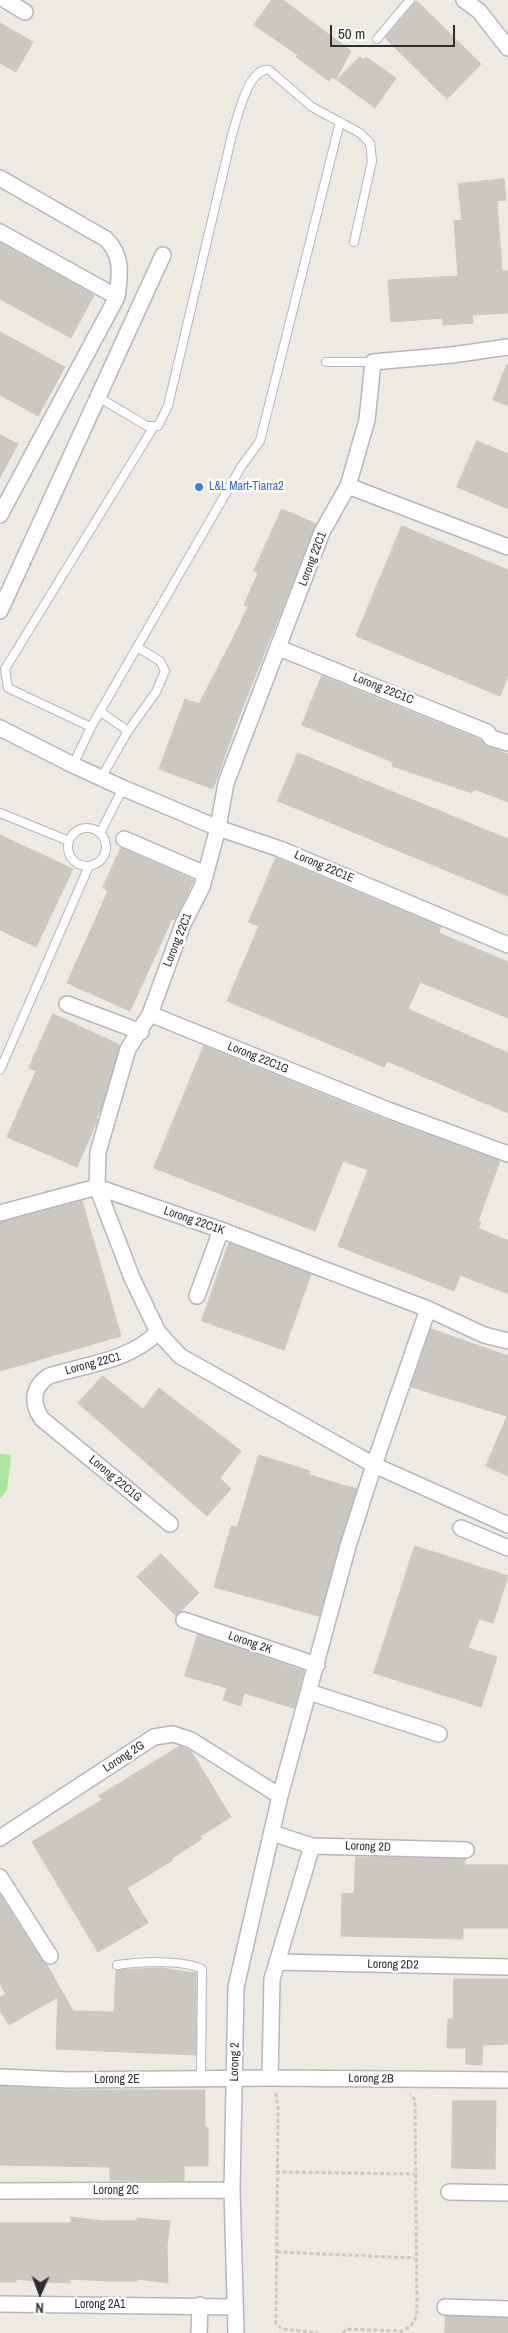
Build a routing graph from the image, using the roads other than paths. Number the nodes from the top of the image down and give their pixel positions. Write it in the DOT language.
graph roads {
  1 [pos="5,0"];
  2 [pos="410,0"];
  3 [pos="464,0"];
  4 [pos="25,12"];
  5 [pos="377,39"];
  6 [pos="508,48"];
  7 [pos="340,122"];
  8 [pos="0,178"];
  9 [pos="0,232"];
  10 [pos="354,242"];
  11 [pos="163,255"];
  12 [pos="116,297"];
  13 [pos="508,347"];
  14 [pos="326,362"];
  15 [pos="373,362"];
  16 [pos="98,396"];
  17 [pos="153,428"];
  18 [pos="348,486"];
  19 [pos="0,515"];
  20 [pos="508,547"];
  21 [pos="0,611"];
  22 [pos="137,647"];
  23 [pos="279,648"];
  24 [pos="101,712"];
  25 [pos="91,727"];
  26 [pos="0,728"];
  27 [pos="128,731"];
  28 [pos="508,743"];
  29 [pos="73,766"];
  30 [pos="101,778"];
  31 [pos="123,788"];
  32 [pos="0,813"];
  33 [pos="218,828"];
  34 [pos="100,832"];
  35 [pos="124,839"];
  36 [pos="69,842"];
  37 [pos="89,866"];
  38 [pos="205,874"];
  39 [pos="508,945"];
  40 [pos="67,1004"];
  41 [pos="150,1014"];
  42 [pos="141,1032"];
  43 [pos="0,1070"];
  44 [pos="508,1154"];
  45 [pos="97,1187"];
  46 [pos="0,1213"];
  47 [pos="222,1230"];
  48 [pos="197,1296"];
  49 [pos="428,1309"];
  50 [pos="158,1332"];
  51 [pos="508,1341"];
  52 [pos="60,1433"];
  53 [pos="374,1465"];
  54 [pos="170,1524"];
  55 [pos="508,1525"];
  56 [pos="461,1528"];
  57 [pos="508,1548"];
  58 [pos="184,1620"];
  59 [pos="317,1664"];
  60 [pos="309,1692"];
  61 [pos="439,1734"];
  62 [pos="280,1796"];
  63 [pos="272,1833"];
  64 [pos="0,1838"];
  65 [pos="312,1846"];
  66 [pos="466,1850"];
  67 [pos="0,1877"];
  68 [pos="50,1956"];
  69 [pos="277,1962"];
  70 [pos="117,1965"];
  71 [pos="508,1967"];
  72 [pos="0,2077"];
  73 [pos="270,2078"];
  74 [pos="201,2079"];
  75 [pos="234,2079"];
  76 [pos="508,2080"];
  77 [pos="232,2190"];
  78 [pos="0,2191"];
  79 [pos="449,2192"];
  80 [pos="508,2193"];
  81 [pos="0,2304"];
  82 [pos="200,2305"];
  83 [pos="235,2307"];
  84 [pos="445,2307"];
  85 [pos="508,2308"];
  86 [pos="199,2333"];
  87 [pos="236,2333"];
  1 -- 4 [label="street"];
  2 -- 5 [label="lane"];
  3 -- 6 [label="street"];
  7 -- 10 [label="lane"];
  7 -- 17 [label="lane"];
  7 -- 22 [label="lane"];
  8 -- 12 [label="street"];
  9 -- 12 [label="street"];
  11 -- 16 [label="street"];
  12 -- 19 [label="street"];
  13 -- 15 [label="street"];
  14 -- 15 [label="lane"];
  15 -- 18 [label="street, Lorong 22C1"];
  16 -- 17 [label="lane"];
  16 -- 21 [label="street"];
  17 -- 25 [label="lane"];
  18 -- 20 [label="street"];
  18 -- 23 [label="street, Lorong 22C1"];
  22 -- 24 [label="lane"];
  22 -- 27 [label="lane"];
  23 -- 28 [label="street, Lorong 22C1C"];
  23 -- 33 [label="street, Lorong 22C1"];
  24 -- 25 [label="lane"];
  24 -- 27 [label="lane"];
  25 -- 29 [label="lane"];
  26 -- 29 [label="street, Lorong 22C1E"];
  27 -- 30 [label="lane"];
  29 -- 30 [label="street, Lorong 22C1E"];
  30 -- 31 [label="street, Lorong 22C1E"];
  31 -- 33 [label="street, Lorong 22C1E"];
  31 -- 34 [label="lane"];
  32 -- 36 [label="lane"];
  33 -- 38 [label="street, Lorong 22C1"];
  33 -- 39 [label="street, Lorong 22C1E"];
  34 -- 36 [label="lane"];
  34 -- 37 [label="lane"];
  35 -- 38 [label="street"];
  36 -- 37 [label="lane"];
  37 -- 43 [label="lane"];
  38 -- 41 [label="street, Lorong 22C1"];
  40 -- 42 [label="street"];
  41 -- 42 [label="street, Lorong 22C1"];
  41 -- 44 [label="street, Lorong 22C1G"];
  42 -- 45 [label="street, Lorong 22C1"];
  45 -- 46 [label="street"];
  45 -- 47 [label="street, Lorong 22C1K"];
  45 -- 50 [label="street, Lorong 22C1"];
  47 -- 48 [label="street"];
  47 -- 49 [label="street, Lorong 22C1K"];
  49 -- 51 [label="street, Lorong 22C1K"];
  49 -- 53 [label="street, Lorong 2"];
  50 -- 52 [label="street, Lorong 22C1"];
  50 -- 53 [label="street"];
  52 -- 54 [label="street, Lorong 22C1G"];
  53 -- 55 [label="street"];
  53 -- 59 [label="street, Lorong 2"];
  56 -- 57 [label="street"];
  58 -- 59 [label="street, Lorong 2K"];
  59 -- 60 [label="street, Lorong 2"];
  60 -- 61 [label="street"];
  60 -- 62 [label="street, Lorong 2"];
  62 -- 63 [label="street, Lorong 2"];
  62 -- 64 [label="street, Lorong 2G"];
  63 -- 65 [label="street, Lorong 2D"];
  63 -- 75 [label="street, Lorong 2"];
  65 -- 66 [label="street, Lorong 2D"];
  65 -- 69 [label="street"];
  67 -- 68 [label="street"];
  69 -- 71 [label="street, Lorong 2D2"];
  69 -- 73 [label="street"];
  70 -- 74 [label="lane"];
  72 -- 74 [label="street, Lorong 2E"];
  73 -- 75 [label="street, Lorong 2B"];
  73 -- 76 [label="street, Lorong 2B"];
  74 -- 75 [label="street, Lorong 2E"];
  75 -- 77 [label="street, Lorong 2"];
  77 -- 78 [label="street, Lorong 2C"];
  77 -- 83 [label="street, Lorong 2"];
  79 -- 80 [label="street"];
  81 -- 82 [label="street, Lorong 2A1"];
  82 -- 83 [label="street, Lorong 2A1"];
  82 -- 86 [label="street"];
  83 -- 87 [label="street, Lorong 2"];
  84 -- 85 [label="street"];
}
